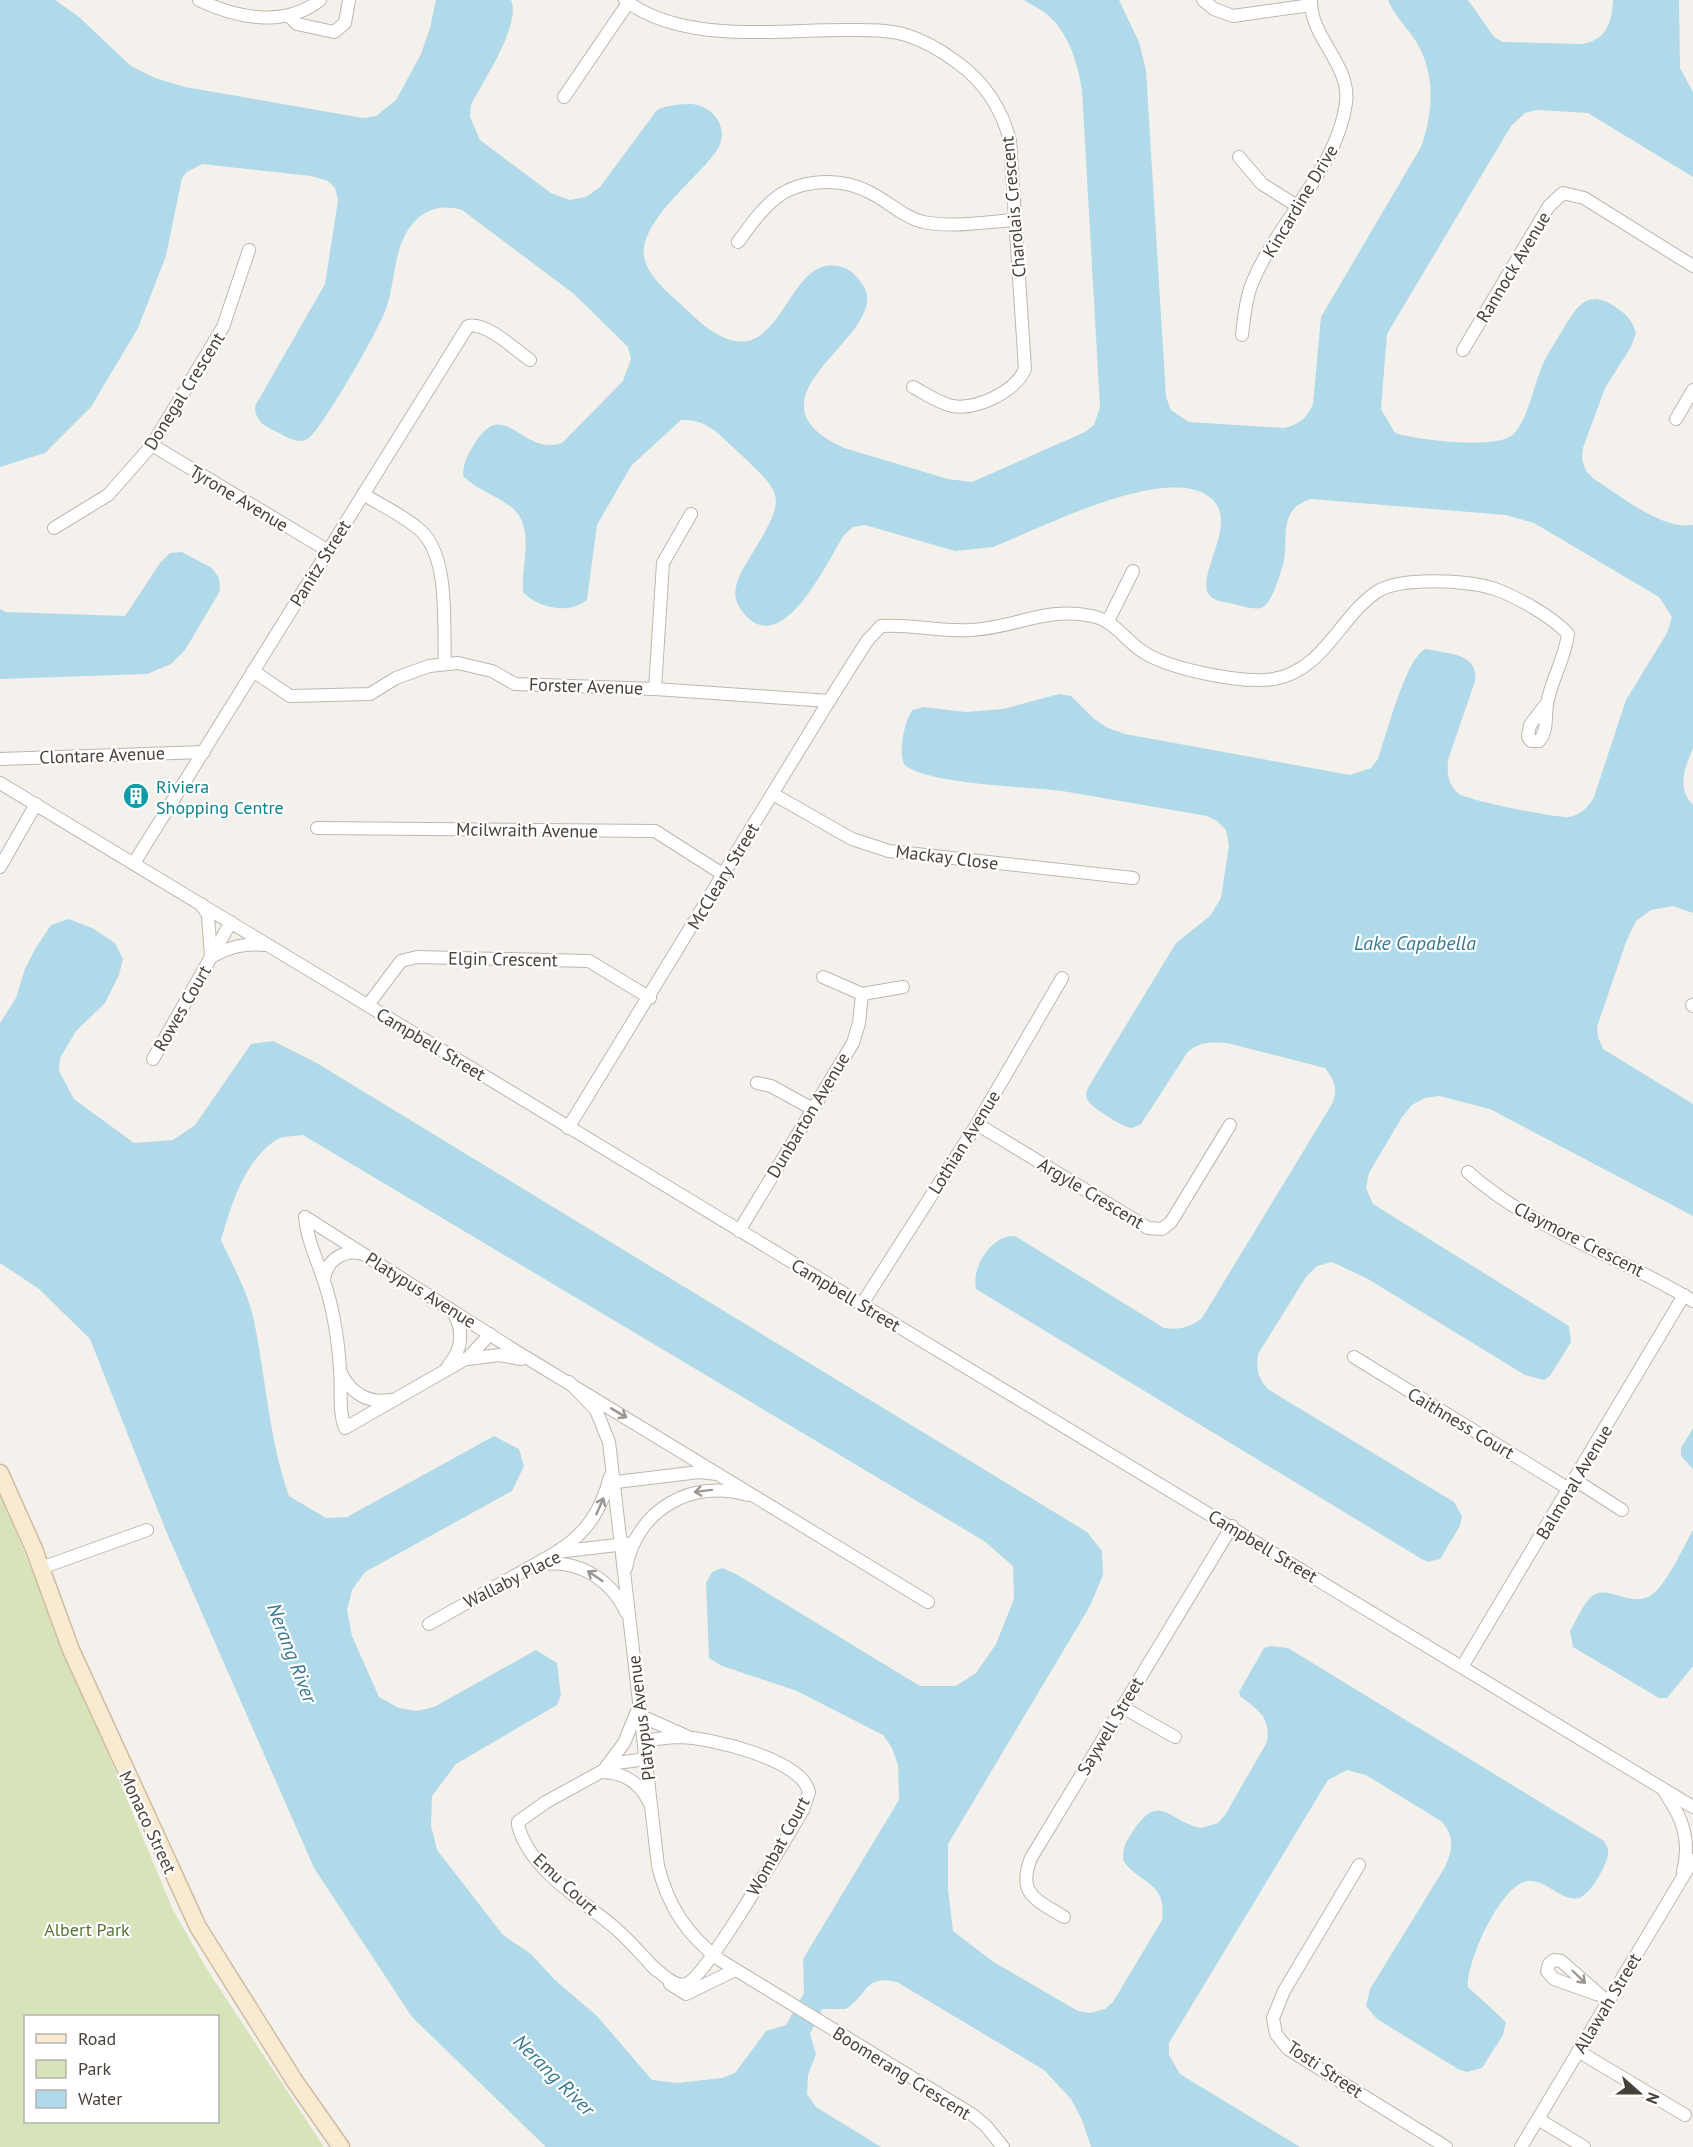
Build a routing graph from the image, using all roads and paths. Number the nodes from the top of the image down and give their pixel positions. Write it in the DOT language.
graph roads {
  1 [pos="199,0"];
  2 [pos="320,0"];
  3 [pos="349,0"];
  4 [pos="1203,0"];
  5 [pos="627,1"];
  6 [pos="1311,3"];
  7 [pos="290,16"];
  8 [pos="564,97"];
  9 [pos="1239,157"];
  10 [pos="1297,206"];
  11 [pos="1014,220"];
  12 [pos="738,242"];
  13 [pos="249,250"];
  14 [pos="1693,266"];
  15 [pos="1242,335"];
  16 [pos="1463,350"];
  17 [pos="530,360"];
  18 [pos="914,387"];
  19 [pos="1693,390"];
  20 [pos="1676,419"];
  21 [pos="152,446"];
  22 [pos="363,494"];
  23 [pos="691,514"];
  24 [pos="54,528"];
  25 [pos="327,550"];
  26 [pos="1133,571"];
  27 [pos="1108,621"];
  28 [pos="445,664"];
  29 [pos="253,671"];
  30 [pos="655,689"];
  31 [pos="829,701"];
  32 [pos="1547,703"];
  33 [pos="204,752"];
  34 [pos="0,759"];
  35 [pos="0,783"];
  36 [pos="773,794"];
  37 [pos="36,804"];
  38 [pos="317,828"];
  39 [pos="134,863"];
  40 [pos="0,867"];
  41 [pos="724,875"];
  42 [pos="1133,878"];
  43 [pos="200,903"];
  44 [pos="231,922"];
  45 [pos="269,945"];
  46 [pos="211,957"];
  47 [pos="823,977"];
  48 [pos="1062,978"];
  49 [pos="903,987"];
  50 [pos="862,994"];
  51 [pos="650,998"];
  52 [pos="368,1005"];
  53 [pos="153,1059"];
  54 [pos="758,1083"];
  55 [pos="812,1108"];
  56 [pos="977,1124"];
  57 [pos="1230,1125"];
  58 [pos="568,1128"];
  59 [pos="1468,1172"];
  60 [pos="739,1231"];
  61 [pos="364,1255"];
  62 [pos="324,1280"];
  63 [pos="1689,1298"];
  64 [pos="445,1304"];
  65 [pos="862,1304"];
  66 [pos="489,1334"];
  67 [pos="1354,1357"];
  68 [pos="459,1362"];
  69 [pos="534,1362"];
  70 [pos="442,1371"];
  71 [pos="340,1372"];
  72 [pos="569,1382"];
  73 [pos="393,1398"];
  74 [pos="0,1473"];
  75 [pos="725,1477"];
  76 [pos="611,1483"];
  77 [pos="1572,1485"];
  78 [pos="760,1499"];
  79 [pos="1622,1510"];
  80 [pos="1232,1526"];
  81 [pos="147,1530"];
  82 [pos="634,1543"];
  83 [pos="621,1544"];
  84 [pos="554,1554"];
  85 [pos="41,1568"];
  86 [pos="528,1568"];
  87 [pos="626,1586"];
  88 [pos="928,1602"];
  89 [pos="630,1622"];
  90 [pos="429,1624"];
  91 [pos="1462,1667"];
  92 [pos="1122,1707"];
  93 [pos="640,1710"];
  94 [pos="1174,1737"];
  95 [pos="690,1738"];
  96 [pos="644,1741"];
  97 [pos="646,1759"];
  98 [pos="600,1772"];
  99 [pos="1661,1788"];
  100 [pos="1692,1804"];
  101 [pos="652,1812"];
  102 [pos="1693,1860"];
  103 [pos="1359,1865"];
  104 [pos="1680,1881"];
  105 [pos="1064,1917"];
  106 [pos="712,1954"];
  107 [pos="651,1965"];
  108 [pos="735,1970"];
  109 [pos="1596,1994"];
  110 [pos="1608,2002"];
  111 [pos="795,2006"];
  112 [pos="1578,2051"];
  113 [pos="1685,2115"];
  114 [pos="1538,2119"];
  115 [pos="341,2147"];
  116 [pos="1003,2147"];
  117 [pos="1446,2147"];
  118 [pos="1521,2147"];
  119 [pos="1584,2147"];
  1 -- 7 [label="street"];
  2 -- 7 [label="street"];
  3 -- 7 [label="street"];
  4 -- 6 [label="street"];
  5 -- 8 [label="street"];
  5 -- 11 [label="street, Charolais Crescent"];
  6 -- 10 [label="street, Kincardine Drive"];
  9 -- 10 [label="street"];
  10 -- 15 [label="street, Kincardine Drive"];
  11 -- 12 [label="street"];
  11 -- 18 [label="street, Charolais Crescent"];
  13 -- 21 [label="street, Donegal Crescent"];
  14 -- 16 [label="street, Rannock Avenue"];
  17 -- 22 [label="street, Panitz Street"];
  19 -- 20 [label="street"];
  21 -- 24 [label="street, Donegal Crescent"];
  21 -- 25 [label="street, Tyrone Avenue"];
  22 -- 25 [label="street, Panitz Street"];
  22 -- 28 [label="street"];
  23 -- 30 [label="street"];
  25 -- 29 [label="street, Panitz Street"];
  26 -- 27 [label="street"];
  27 -- 31 [label="street, McCleary Street"];
  27 -- 32 [label="street"];
  28 -- 29 [label="street, Forster Avenue"];
  28 -- 30 [label="street, Forster Avenue"];
  29 -- 33 [label="street, Panitz Street"];
  30 -- 31 [label="street, Forster Avenue"];
  31 -- 36 [label="street, McCleary Street"];
  33 -- 34 [label="street, Clontare Avenue"];
  33 -- 39 [label="street, Panitz Street"];
  35 -- 37 [label="street, Campbell Street"];
  36 -- 41 [label="street, McCleary Street"];
  36 -- 42 [label="street, Mackay Close"];
  37 -- 39 [label="street, Campbell Street"];
  37 -- 40 [label="street"];
  38 -- 41 [label="street, Mcilwraith Avenue"];
  39 -- 43 [label="street, Campbell Street"];
  41 -- 51 [label="street, McCleary Street"];
  43 -- 44 [label="street, Campbell Street"];
  43 -- 46 [label="street, Rowes Court"];
  44 -- 45 [label="street, Campbell Street"];
  44 -- 46 [label="street, Rowes Court"];
  45 -- 46 [label="street, Rowes Court"];
  45 -- 52 [label="street, Campbell Street"];
  46 -- 53 [label="street, Rowes Court"];
  47 -- 50 [label="street"];
  48 -- 56 [label="street, Lothian Avenue"];
  49 -- 50 [label="street"];
  50 -- 55 [label="street, Dunbarton Avenue"];
  51 -- 52 [label="street, Elgin Crescent"];
  51 -- 58 [label="street, McCleary Street"];
  52 -- 58 [label="street, Campbell Street"];
  54 -- 55 [label="street"];
  55 -- 60 [label="street, Dunbarton Avenue"];
  56 -- 57 [label="street, Argyle Crescent"];
  56 -- 65 [label="street, Lothian Avenue"];
  58 -- 60 [label="street, Campbell Street"];
  59 -- 63 [label="street, Claymore Crescent"];
  60 -- 65 [label="street, Campbell Street"];
  61 -- 62 [label="street"];
  61 -- 62 [label="street, Platypus Avenue"];
  61 -- 64 [label="street, Platypus Avenue"];
  62 -- 71 [label="street"];
  63 -- 77 [label="street, Balmoral Avenue"];
  64 -- 66 [label="street, Platypus Avenue"];
  64 -- 70 [label="street"];
  65 -- 80 [label="street, Campbell Street"];
  66 -- 68 [label="street"];
  66 -- 69 [label="street, Platypus Avenue"];
  67 -- 77 [label="street, Caithness Court"];
  68 -- 69 [label="street"];
  68 -- 70 [label="street"];
  69 -- 72 [label="street, Platypus Avenue"];
  70 -- 73 [label="street"];
  71 -- 73 [label="street"];
  71 -- 73 [label="street"];
  72 -- 75 [label="street, Platypus Avenue, one-way"];
  72 -- 76 [label="street, Platypus Avenue"];
  74 -- 85 [label="street, Monaco Street"];
  75 -- 76 [label="street"];
  75 -- 78 [label="street, Platypus Avenue"];
  76 -- 83 [label="street, Platypus Avenue"];
  84 -- 76 [label="street, one-way"];
  77 -- 79 [label="street, Caithness Court"];
  77 -- 91 [label="street, Balmoral Avenue"];
  78 -- 82 [label="street, one-way"];
  78 -- 88 [label="street, Platypus Avenue"];
  80 -- 91 [label="street, Campbell Street"];
  80 -- 92 [label="street, Saywell Street"];
  81 -- 85 [label="street"];
  82 -- 83 [label="street, Wallaby Place"];
  82 -- 87 [label="street"];
  83 -- 84 [label="street, Wallaby Place"];
  83 -- 87 [label="street, Platypus Avenue"];
  84 -- 86 [label="street, Wallaby Place"];
  85 -- 115 [label="street, Monaco Street"];
  89 -- 86 [label="street, one-way"];
  86 -- 90 [label="street, Wallaby Place"];
  87 -- 89 [label="street, Platypus Avenue"];
  89 -- 93 [label="street, Platypus Avenue"];
  91 -- 99 [label="street, Campbell Street"];
  92 -- 94 [label="street"];
  92 -- 105 [label="street, Saywell Street"];
  93 -- 95 [label="street, Wombat Court"];
  93 -- 96 [label="street, Platypus Avenue"];
  93 -- 98 [label="street"];
  95 -- 96 [label="street, Wombat Court"];
  95 -- 106 [label="street, Wombat Court"];
  96 -- 97 [label="street, Platypus Avenue"];
  97 -- 98 [label="street, Emu Court"];
  97 -- 101 [label="street, Platypus Avenue"];
  98 -- 101 [label="street"];
  98 -- 107 [label="street, Emu Court"];
  99 -- 100 [label="street, Campbell Street"];
  99 -- 104 [label="street"];
  101 -- 106 [label="street, Platypus Avenue"];
  102 -- 104 [label="street, Allawah Street"];
  103 -- 117 [label="street, Tosti Street"];
  104 -- 110 [label="street, Allawah Street"];
  106 -- 107 [label="street, Emu Court"];
  106 -- 108 [label="street, Platypus Avenue"];
  107 -- 108 [label="street, Emu Court"];
  108 -- 111 [label="street, Platypus Avenue"];
  109 -- 110 [label="street"];
  110 -- 112 [label="street, Allawah Street"];
  111 -- 116 [label="street, Boomerang Crescent"];
  112 -- 113 [label="street"];
  112 -- 114 [label="street, Allawah Street"];
  114 -- 118 [label="street, Allawah Street"];
  114 -- 119 [label="street"];
}
